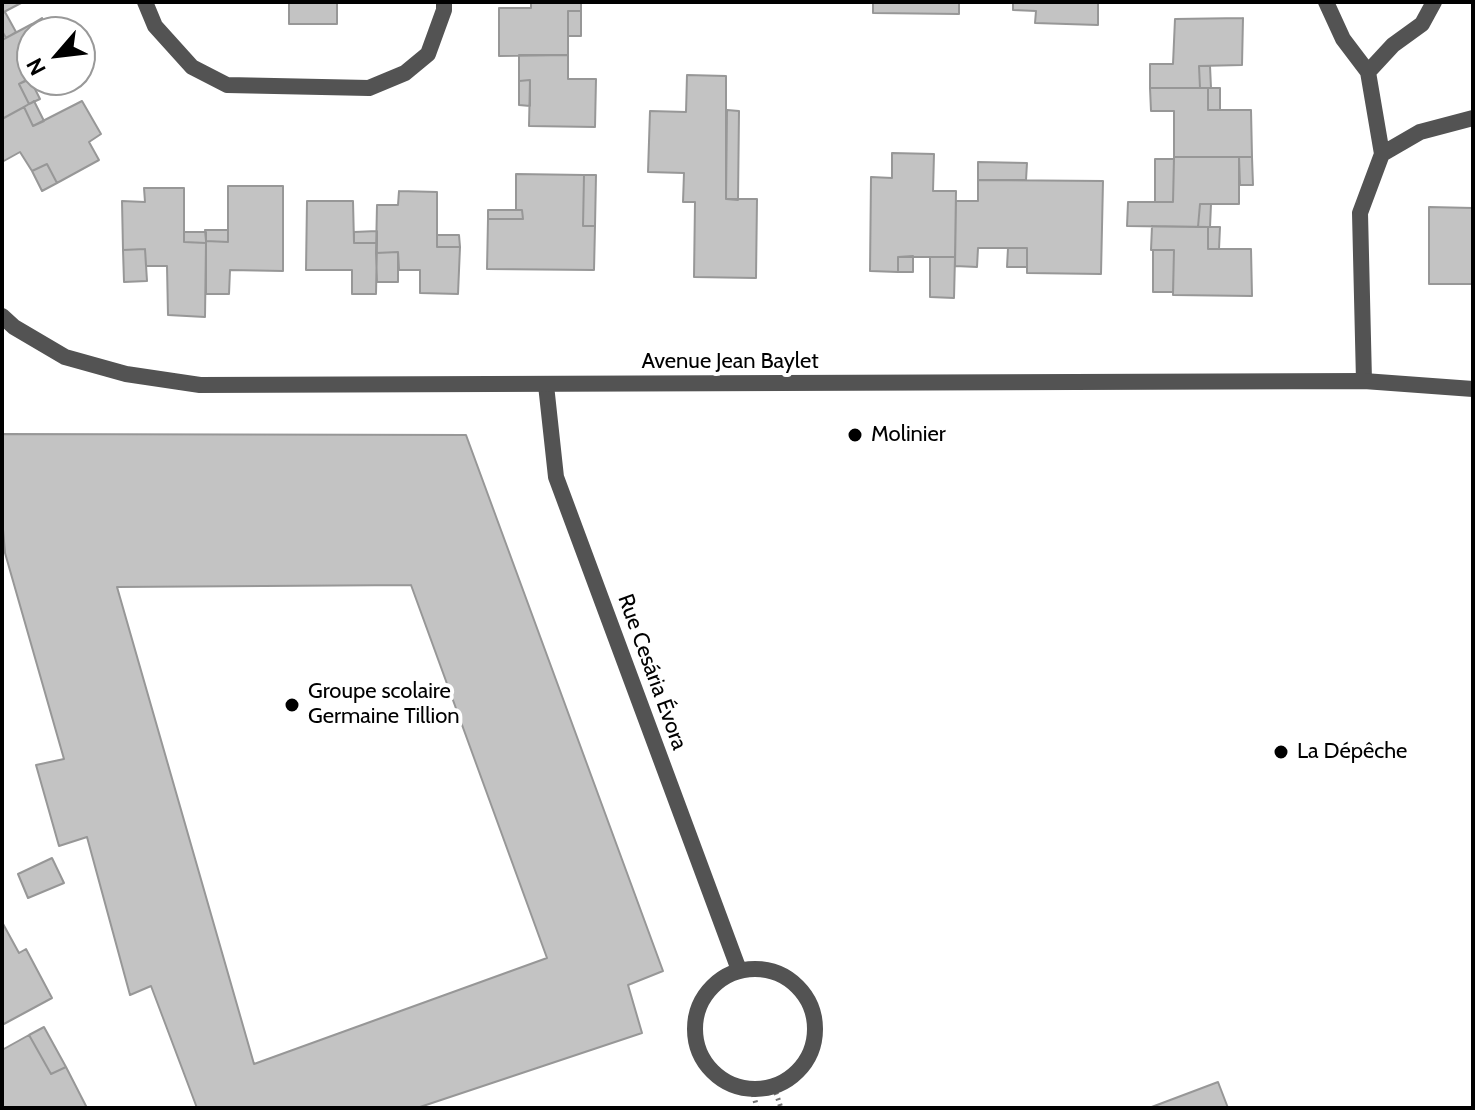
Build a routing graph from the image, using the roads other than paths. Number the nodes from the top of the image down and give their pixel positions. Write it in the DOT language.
graph roads {
  1 [pos="145,2"];
  2 [pos="444,2"];
  3 [pos="1326,2"];
  4 [pos="1434,2"];
  5 [pos="1368,72"];
  6 [pos="1473,118"];
  7 [pos="1382,154"];
  8 [pos="2,316"];
  9 [pos="1364,381"];
  10 [pos="546,385"];
  11 [pos="1473,389"];
  12 [pos="739,970"];
  1 -- 2 [label="street"];
  3 -- 5 [label="street"];
  4 -- 5 [label="street"];
  5 -- 7 [label="street"];
  6 -- 7 [label="street"];
  7 -- 9 [label="street"];
  8 -- 10 [label="street, Avenue Jean Baylet"];
  9 -- 10 [label="street, Avenue Jean Baylet"];
  9 -- 11 [label="street, Avenue Jean Baylet"];
  10 -- 12 [label="street, Rue Cesária Évora"];
  12 -- 12 [label="street"];
}
